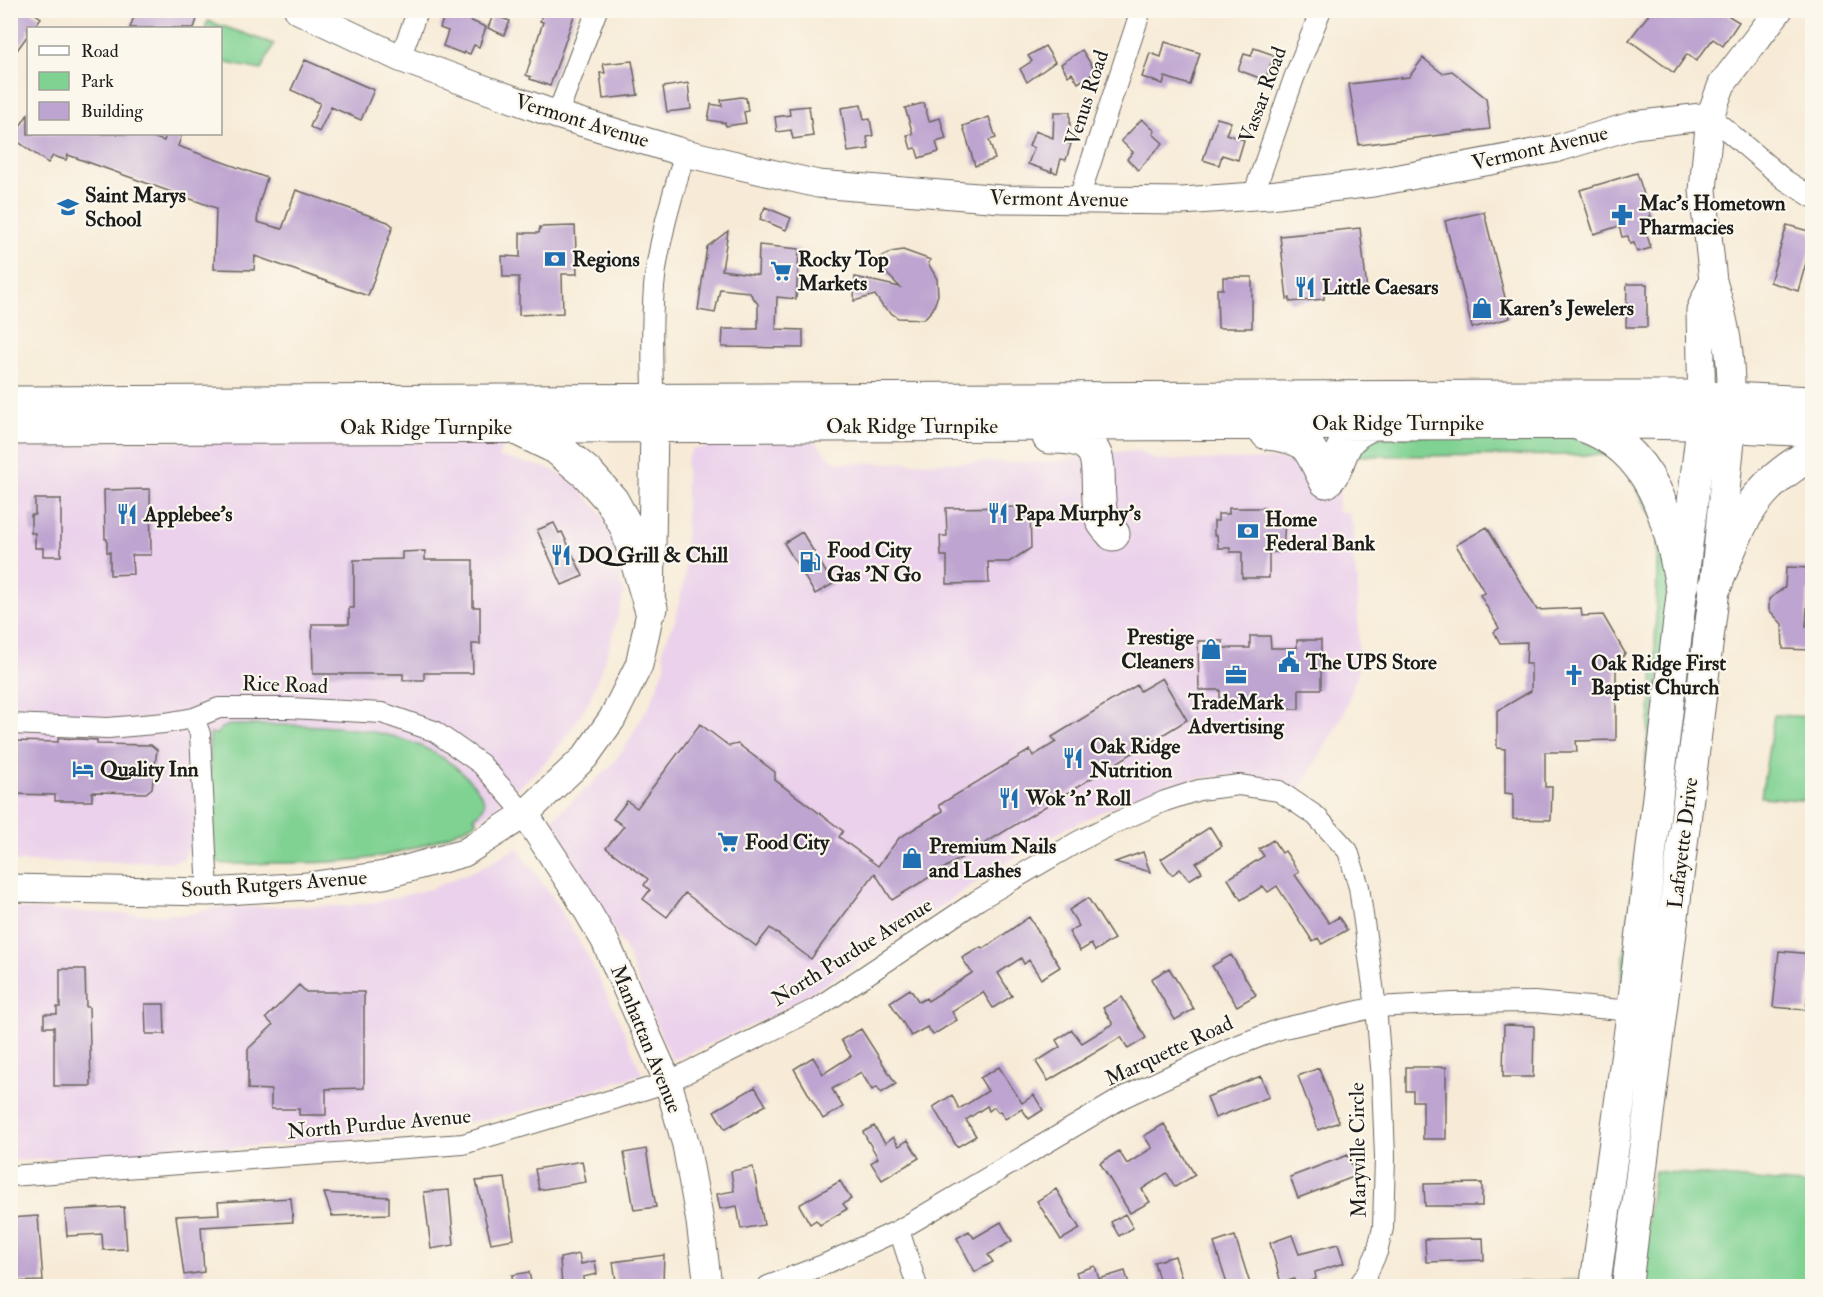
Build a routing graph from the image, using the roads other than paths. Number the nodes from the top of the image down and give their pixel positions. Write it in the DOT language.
graph roads {
  1 [pos="298,10"];
  2 [pos="418,10"];
  3 [pos="597,10"];
  4 [pos="1141,10"];
  5 [pos="1321,10"];
  6 [pos="1779,10"];
  7 [pos="400,58"];
  8 [pos="557,115"];
  9 [pos="1710,116"];
  10 [pos="685,153"];
  11 [pos="1253,196"];
  12 [pos="1812,197"];
  13 [pos="1078,201"];
  14 [pos="10,403"];
  15 [pos="1812,404"];
  16 [pos="1717,411"];
  17 [pos="654,413"];
  18 [pos="1372,423"];
  19 [pos="1575,423"];
  20 [pos="1233,424"];
  21 [pos="907,426"];
  22 [pos="513,427"];
  23 [pos="10,428"];
  24 [pos="1812,430"];
  25 [pos="1812,454"];
  26 [pos="1113,534"];
  27 [pos="1682,586"];
  28 [pos="1715,586"];
  29 [pos="651,608"];
  30 [pos="194,718"];
  31 [pos="10,724"];
  32 [pos="525,814"];
  33 [pos="10,888"];
  34 [pos="208,892"];
  35 [pos="1376,1007"];
  36 [pos="1632,1011"];
  37 [pos="1661,1012"];
  38 [pos="668,1082"];
  39 [pos="10,1176"];
  40 [pos="899,1230"];
  41 [pos="708,1287"];
  42 [pos="768,1287"];
  43 [pos="917,1287"];
  44 [pos="1358,1287"];
  45 [pos="1595,1287"];
  46 [pos="1627,1287"];
  1 -- 7 [label="street, Vermont Avenue"];
  2 -- 7 [label="street"];
  3 -- 8 [label="street"];
  4 -- 13 [label="street, Venus Road"];
  5 -- 11 [label="street, Vassar Road"];
  6 -- 9 [label="street"];
  7 -- 8 [label="street, Vermont Avenue"];
  8 -- 10 [label="street, Vermont Avenue"];
  9 -- 11 [label="street, Vermont Avenue"];
  9 -- 12 [label="street"];
  9 -- 16 [label="street"];
  10 -- 13 [label="street, Vermont Avenue"];
  10 -- 17 [label="street"];
  11 -- 13 [label="street, Vermont Avenue"];
  14 -- 17 [label="highway, Oak Ridge Turnpike"];
  15 -- 16 [label="highway, Oak Ridge Turnpike"];
  16 -- 17 [label="highway, Oak Ridge Turnpike"];
  16 -- 19 [label="highway, Oak Ridge Turnpike"];
  16 -- 24 [label="highway, Oak Ridge Turnpike"];
  16 -- 27 [label="main road, Lafayette Drive"];
  16 -- 28 [label="main road, Lafayette Drive"];
  17 -- 21 [label="highway, Oak Ridge Turnpike"];
  17 -- 22 [label="highway, Oak Ridge Turnpike"];
  17 -- 29 [label="street, South Rutgers Avenue"];
  18 -- 19 [label="highway, Oak Ridge Turnpike"];
  18 -- 20 [label="highway, Oak Ridge Turnpike"];
  18 -- 20 [label="highway"];
  19 -- 27 [label="highway"];
  20 -- 21 [label="highway, Oak Ridge Turnpike"];
  21 -- 26 [label="highway"];
  22 -- 23 [label="highway, Oak Ridge Turnpike"];
  22 -- 29 [label="highway"];
  25 -- 28 [label="highway"];
  27 -- 36 [label="main road, Lafayette Drive"];
  28 -- 37 [label="main road, Lafayette Drive"];
  29 -- 32 [label="street, South Rutgers Avenue"];
  30 -- 31 [label="street, Rice Road"];
  30 -- 32 [label="street, Rice Road"];
  30 -- 34 [label="street"];
  32 -- 34 [label="street, South Rutgers Avenue"];
  32 -- 38 [label="street, Manhattan Avenue"];
  33 -- 34 [label="street, South Rutgers Avenue"];
  35 -- 36 [label="street, Marquette Road"];
  35 -- 38 [label="street, North Purdue Avenue"];
  35 -- 40 [label="street, Marquette Road"];
  35 -- 44 [label="street, Maryville Circle"];
  36 -- 37 [label="main road"];
  36 -- 45 [label="main road, Lafayette Drive"];
  37 -- 46 [label="main road, Lafayette Drive"];
  38 -- 39 [label="street, North Purdue Avenue"];
  38 -- 41 [label="street, Manhattan Avenue"];
  40 -- 42 [label="street, Marquette Road"];
  40 -- 43 [label="street"];
}
